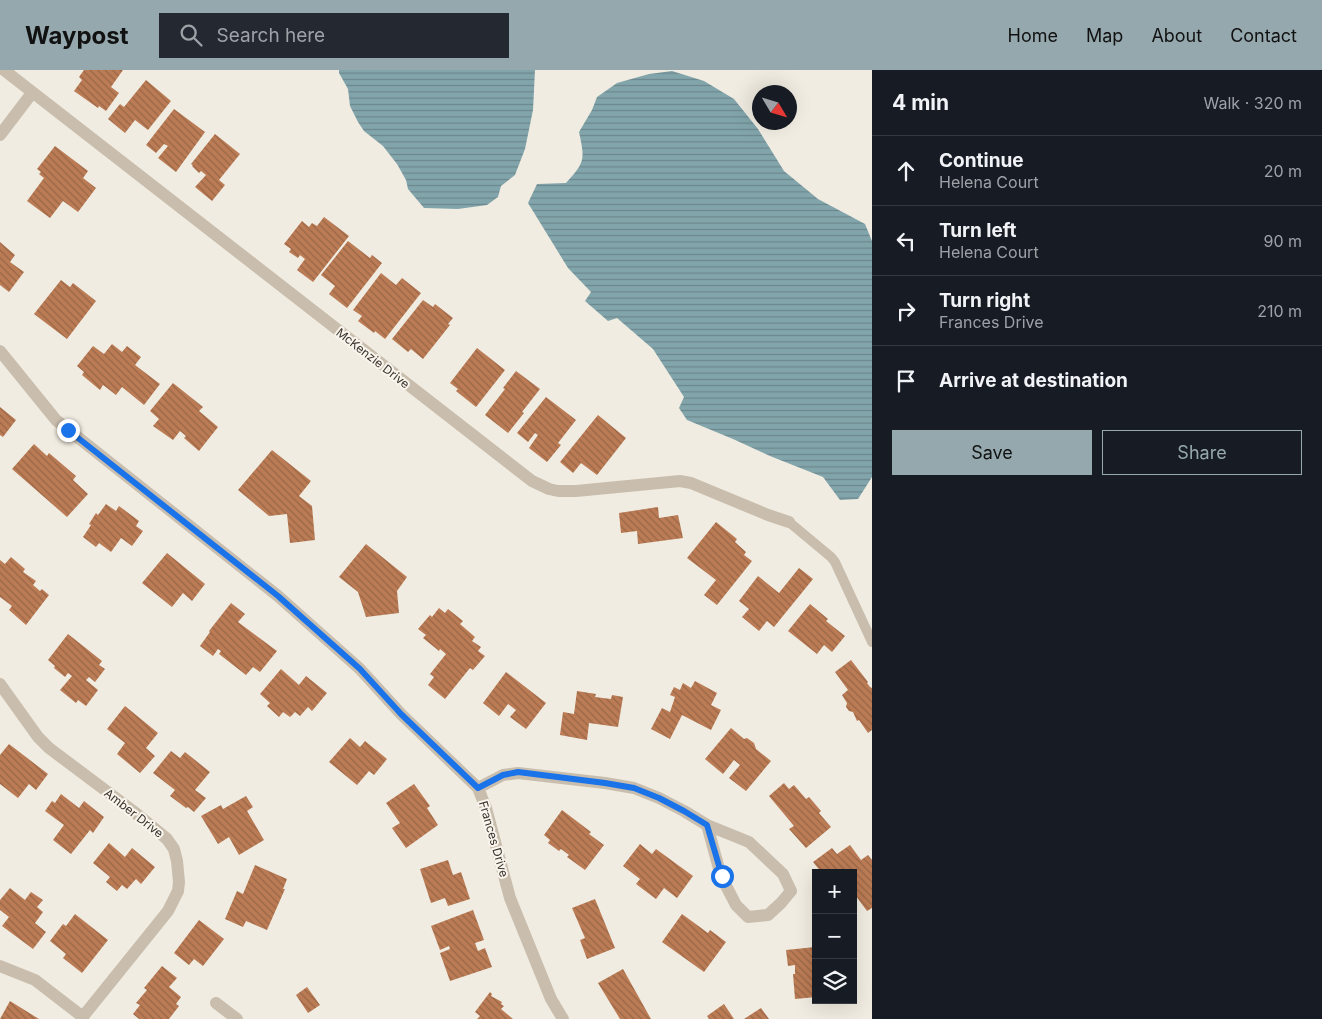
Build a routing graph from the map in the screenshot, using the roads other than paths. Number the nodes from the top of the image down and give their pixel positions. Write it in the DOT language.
graph roads {
  1 [pos="4,70"];
  2 [pos="32,93"];
  3 [pos="0,135"];
  4 [pos="0,351"];
  5 [pos="789,522"];
  6 [pos="872,642"];
  7 [pos="0,684"];
  8 [pos="478,788"];
  9 [pos="707,825"];
  10 [pos="0,966"];
  11 [pos="216,1003"];
  12 [pos="82,1018"];
  13 [pos="237,1019"];
  14 [pos="563,1019"];
  1 -- 2 [label="street, McKenzie Drive"];
  2 -- 3 [label="street"];
  2 -- 5 [label="street, McKenzie Drive"];
  4 -- 8 [label="street, Frances Drive"];
  5 -- 6 [label="lane"];
  7 -- 12 [label="street, Amber Drive"];
  8 -- 9 [label="street"];
  8 -- 14 [label="street, Frances Drive"];
  9 -- 9 [label="street"];
  10 -- 12 [label="street"];
  11 -- 13 [label="street"];
}
